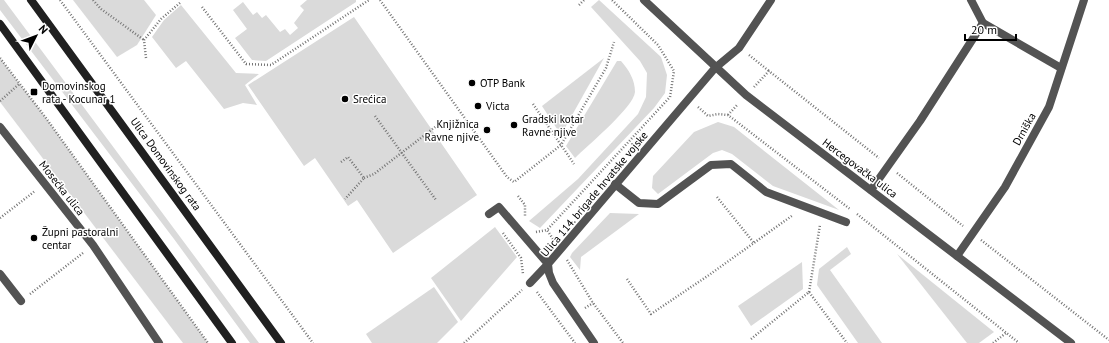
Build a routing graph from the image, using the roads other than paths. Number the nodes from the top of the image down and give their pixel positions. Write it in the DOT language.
graph roads {
  1 [pos="31,0"];
  2 [pos="644,0"];
  3 [pos="971,0"];
  4 [pos="1084,0"];
  5 [pos="771,1"];
  6 [pos="983,23"];
  7 [pos="0,24"];
  8 [pos="715,68"];
  9 [pos="1062,68"];
  10 [pos="0,127"];
  11 [pos="615,184"];
  12 [pos="871,190"];
  13 [pos="490,214"];
  14 [pos="846,222"];
  15 [pos="957,256"];
  16 [pos="548,264"];
  17 [pos="0,274"];
  18 [pos="527,285"];
  19 [pos="21,302"];
  20 [pos="159,343"];
  21 [pos="232,343"];
  22 [pos="281,343"];
  23 [pos="594,343"];
  24 [pos="1071,343"];
  1 -- 22 [label="main road, Ulica Domovinskog rata"];
  2 -- 8 [label="street, Hercegovačka ulica"];
  3 -- 6 [label="street"];
  4 -- 9 [label="street, Drniška"];
  5 -- 8 [label="street, Ulica 114. brigade hrvatske vojske"];
  6 -- 9 [label="street"];
  6 -- 12 [label="street"];
  7 -- 21 [label="main road"];
  8 -- 11 [label="street, Ulica 114. brigade hrvatske vojske"];
  8 -- 12 [label="street, Hercegovačka ulica"];
  9 -- 15 [label="street, Drniška"];
  10 -- 20 [label="street, Mosećka ulica"];
  11 -- 14 [label="street"];
  11 -- 16 [label="street, Ulica 114. brigade hrvatske vojske"];
  12 -- 15 [label="street, Hercegovačka ulica"];
  13 -- 16 [label="street"];
  15 -- 24 [label="street, Hercegovačka ulica"];
  16 -- 18 [label="street"];
  16 -- 23 [label="street, Ulica 114. brigade hrvatske vojske"];
  17 -- 19 [label="street"];
}
